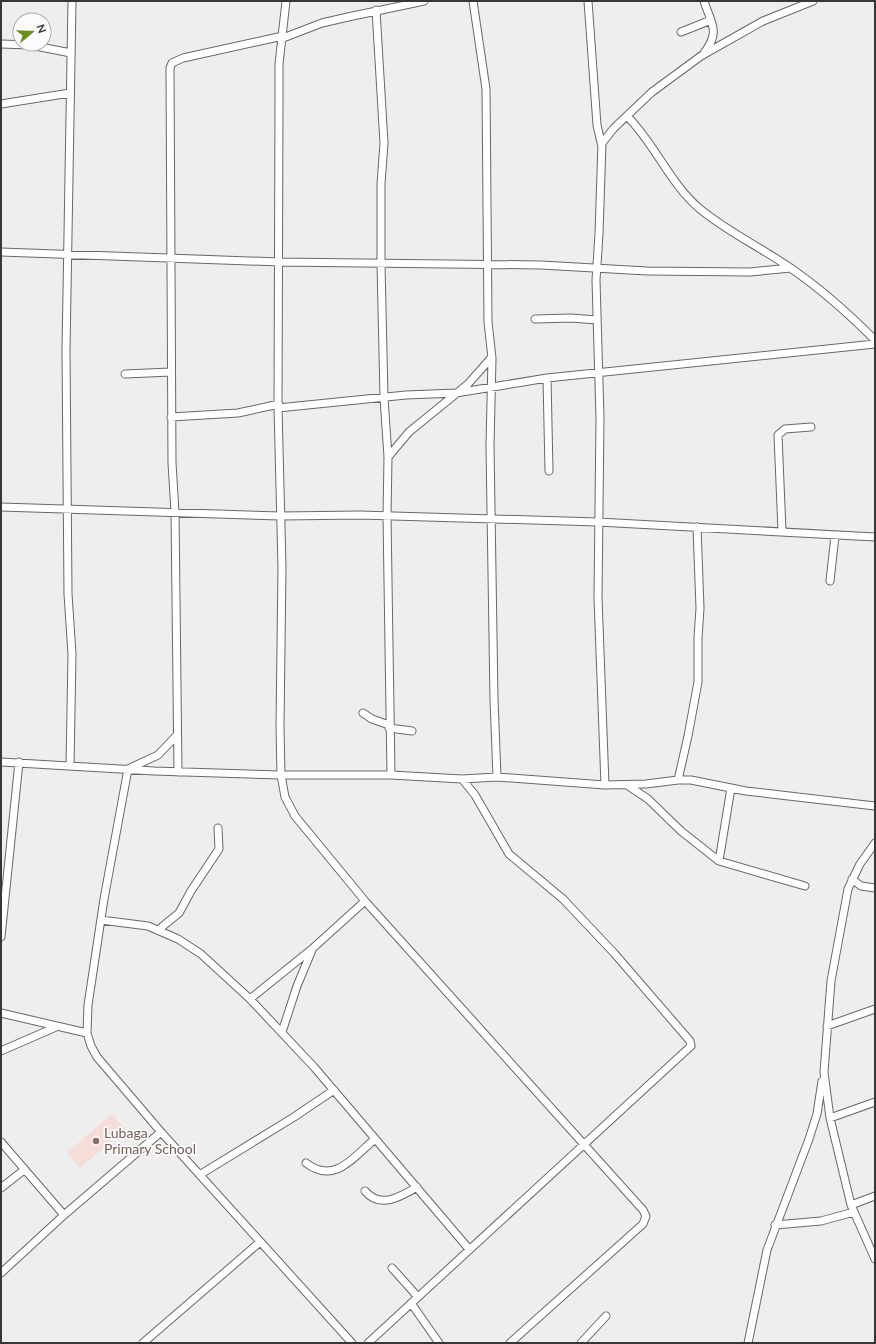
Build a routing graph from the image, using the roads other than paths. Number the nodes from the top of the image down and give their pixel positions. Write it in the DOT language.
graph roads {
  1 [pos="72,1"];
  2 [pos="286,1"];
  3 [pos="424,1"];
  4 [pos="474,1"];
  5 [pos="588,1"];
  6 [pos="704,1"];
  7 [pos="813,1"];
  8 [pos="376,10"];
  9 [pos="712,20"];
  10 [pos="682,32"];
  11 [pos="283,37"];
  12 [pos="1,44"];
  13 [pos="71,53"];
  14 [pos="701,56"];
  15 [pos="70,93"];
  16 [pos="1,104"];
  17 [pos="628,116"];
  18 [pos="602,147"];
  19 [pos="1,252"];
  20 [pos="69,254"];
  21 [pos="171,257"];
  22 [pos="279,262"];
  23 [pos="381,264"];
  24 [pos="488,264"];
  25 [pos="596,267"];
  26 [pos="791,268"];
  27 [pos="535,319"];
  28 [pos="598,320"];
  29 [pos="875,340"];
  30 [pos="875,344"];
  31 [pos="492,358"];
  32 [pos="171,372"];
  33 [pos="598,372"];
  34 [pos="125,374"];
  35 [pos="547,378"];
  36 [pos="491,387"];
  37 [pos="456,393"];
  38 [pos="384,398"];
  39 [pos="279,406"];
  40 [pos="172,417"];
  41 [pos="811,427"];
  42 [pos="388,457"];
  43 [pos="549,471"];
  44 [pos="1,507"];
  45 [pos="68,510"];
  46 [pos="175,512"];
  47 [pos="281,516"];
  48 [pos="387,516"];
  49 [pos="491,519"];
  50 [pos="598,522"];
  51 [pos="697,527"];
  52 [pos="782,531"];
  53 [pos="835,536"];
  54 [pos="875,537"];
  55 [pos="830,581"];
  56 [pos="363,714"];
  57 [pos="389,726"];
  58 [pos="412,731"];
  59 [pos="177,735"];
  60 [pos="1,762"];
  61 [pos="19,762"];
  62 [pos="70,766"];
  63 [pos="128,769"];
  64 [pos="178,772"];
  65 [pos="281,775"];
  66 [pos="391,775"];
  67 [pos="497,778"];
  68 [pos="462,779"];
  69 [pos="678,780"];
  70 [pos="605,785"];
  71 [pos="627,785"];
  72 [pos="731,788"];
  73 [pos="875,806"];
  74 [pos="218,828"];
  75 [pos="875,843"];
  76 [pos="719,861"];
  77 [pos="852,880"];
  78 [pos="805,886"];
  79 [pos="875,888"];
  80 [pos="365,901"];
  81 [pos="101,920"];
  82 [pos="158,930"];
  83 [pos="1,937"];
  84 [pos="312,949"];
  85 [pos="250,999"];
  86 [pos="875,1010"];
  87 [pos="1,1013"];
  88 [pos="827,1026"];
  89 [pos="56,1027"];
  90 [pos="282,1032"];
  91 [pos="87,1033"];
  92 [pos="1,1051"];
  93 [pos="824,1072"];
  94 [pos="334,1090"];
  95 [pos="875,1102"];
  96 [pos="830,1118"];
  97 [pos="161,1132"];
  98 [pos="375,1138"];
  99 [pos="1,1142"];
  100 [pos="584,1145"];
  101 [pos="306,1163"];
  102 [pos="24,1170"];
  103 [pos="201,1174"];
  104 [pos="1,1188"];
  105 [pos="417,1188"];
  106 [pos="365,1191"];
  107 [pos="875,1196"];
  108 [pos="853,1209"];
  109 [pos="64,1215"];
  110 [pos="775,1225"];
  111 [pos="260,1242"];
  112 [pos="469,1249"];
  113 [pos="875,1259"];
  114 [pos="392,1268"];
  115 [pos="1,1273"];
  116 [pos="418,1297"];
  117 [pos="411,1303"];
  118 [pos="606,1316"];
  119 [pos="143,1343"];
  120 [pos="352,1343"];
  121 [pos="368,1343"];
  122 [pos="439,1343"];
  123 [pos="510,1343"];
  124 [pos="581,1343"];
  125 [pos="748,1343"];
  1 -- 13 [label="street"];
  2 -- 11 [label="street"];
  3 -- 8 [label="street"];
  4 -- 24 [label="street"];
  5 -- 18 [label="street"];
  6 -- 9 [label="street"];
  7 -- 14 [label="street"];
  8 -- 11 [label="street"];
  8 -- 23 [label="street"];
  9 -- 10 [label="street"];
  9 -- 14 [label="street"];
  11 -- 21 [label="street"];
  11 -- 22 [label="street"];
  12 -- 13 [label="street"];
  13 -- 15 [label="street"];
  14 -- 17 [label="street"];
  15 -- 16 [label="street"];
  15 -- 20 [label="street"];
  17 -- 18 [label="street"];
  17 -- 26 [label="street"];
  18 -- 25 [label="street"];
  19 -- 20 [label="street"];
  20 -- 21 [label="street"];
  20 -- 45 [label="street"];
  21 -- 22 [label="street"];
  21 -- 32 [label="street"];
  22 -- 23 [label="street"];
  22 -- 39 [label="street"];
  23 -- 24 [label="street"];
  23 -- 38 [label="street"];
  24 -- 25 [label="street"];
  24 -- 31 [label="street"];
  25 -- 26 [label="street"];
  25 -- 28 [label="street"];
  26 -- 29 [label="street"];
  27 -- 28 [label="street"];
  28 -- 33 [label="street"];
  30 -- 33 [label="street"];
  31 -- 36 [label="street"];
  31 -- 37 [label="street"];
  32 -- 34 [label="street"];
  32 -- 40 [label="street"];
  33 -- 35 [label="street"];
  33 -- 50 [label="street"];
  35 -- 36 [label="street"];
  35 -- 43 [label="street"];
  36 -- 37 [label="street"];
  36 -- 49 [label="street"];
  37 -- 38 [label="street"];
  37 -- 42 [label="street"];
  38 -- 39 [label="street"];
  38 -- 42 [label="street"];
  39 -- 40 [label="street"];
  39 -- 47 [label="street"];
  40 -- 46 [label="street"];
  41 -- 52 [label="street"];
  42 -- 48 [label="street"];
  44 -- 45 [label="street"];
  45 -- 46 [label="street"];
  45 -- 62 [label="street"];
  46 -- 47 [label="street"];
  46 -- 59 [label="street"];
  47 -- 48 [label="street"];
  47 -- 65 [label="street"];
  48 -- 49 [label="street"];
  48 -- 57 [label="street"];
  49 -- 50 [label="street"];
  49 -- 67 [label="street"];
  50 -- 51 [label="street"];
  50 -- 70 [label="street"];
  51 -- 52 [label="street"];
  51 -- 69 [label="street"];
  52 -- 53 [label="street"];
  53 -- 54 [label="street"];
  53 -- 55 [label="street"];
  56 -- 57 [label="street"];
  57 -- 58 [label="street"];
  57 -- 66 [label="street"];
  59 -- 63 [label="street"];
  59 -- 64 [label="street"];
  60 -- 61 [label="street"];
  61 -- 62 [label="street"];
  61 -- 83 [label="street"];
  62 -- 63 [label="street"];
  63 -- 64 [label="street"];
  63 -- 81 [label="street"];
  64 -- 65 [label="street"];
  65 -- 66 [label="street"];
  65 -- 80 [label="street"];
  66 -- 68 [label="street"];
  67 -- 68 [label="street"];
  67 -- 70 [label="street"];
  68 -- 100 [label="street"];
  69 -- 71 [label="street"];
  69 -- 72 [label="street"];
  70 -- 71 [label="street"];
  71 -- 76 [label="street"];
  72 -- 73 [label="street"];
  72 -- 76 [label="street"];
  74 -- 82 [label="street"];
  75 -- 77 [label="street"];
  76 -- 78 [label="street"];
  77 -- 79 [label="street"];
  77 -- 88 [label="street"];
  80 -- 84 [label="street"];
  80 -- 100 [label="street"];
  81 -- 82 [label="street"];
  81 -- 91 [label="street"];
  82 -- 85 [label="street"];
  84 -- 85 [label="street"];
  84 -- 90 [label="street"];
  85 -- 90 [label="street"];
  86 -- 88 [label="street"];
  87 -- 89 [label="street"];
  88 -- 93 [label="street"];
  89 -- 91 [label="street"];
  89 -- 92 [label="street"];
  90 -- 94 [label="street"];
  91 -- 97 [label="street"];
  93 -- 96 [label="street"];
  93 -- 110 [label="street"];
  94 -- 98 [label="street"];
  94 -- 103 [label="street"];
  95 -- 96 [label="street"];
  96 -- 108 [label="street"];
  97 -- 103 [label="street"];
  97 -- 109 [label="street"];
  98 -- 101 [label="street"];
  98 -- 105 [label="street"];
  99 -- 102 [label="street"];
  100 -- 112 [label="street"];
  100 -- 123 [label="street"];
  102 -- 104 [label="street"];
  102 -- 109 [label="street"];
  103 -- 111 [label="street"];
  105 -- 106 [label="street"];
  105 -- 112 [label="street"];
  107 -- 108 [label="street"];
  108 -- 110 [label="street"];
  108 -- 113 [label="street"];
  109 -- 115 [label="street"];
  110 -- 125 [label="street"];
  111 -- 119 [label="street"];
  111 -- 120 [label="street"];
  112 -- 116 [label="street"];
  114 -- 116 [label="street"];
  116 -- 117 [label="street"];
  117 -- 121 [label="street"];
  117 -- 122 [label="street"];
  118 -- 124 [label="street"];
}
